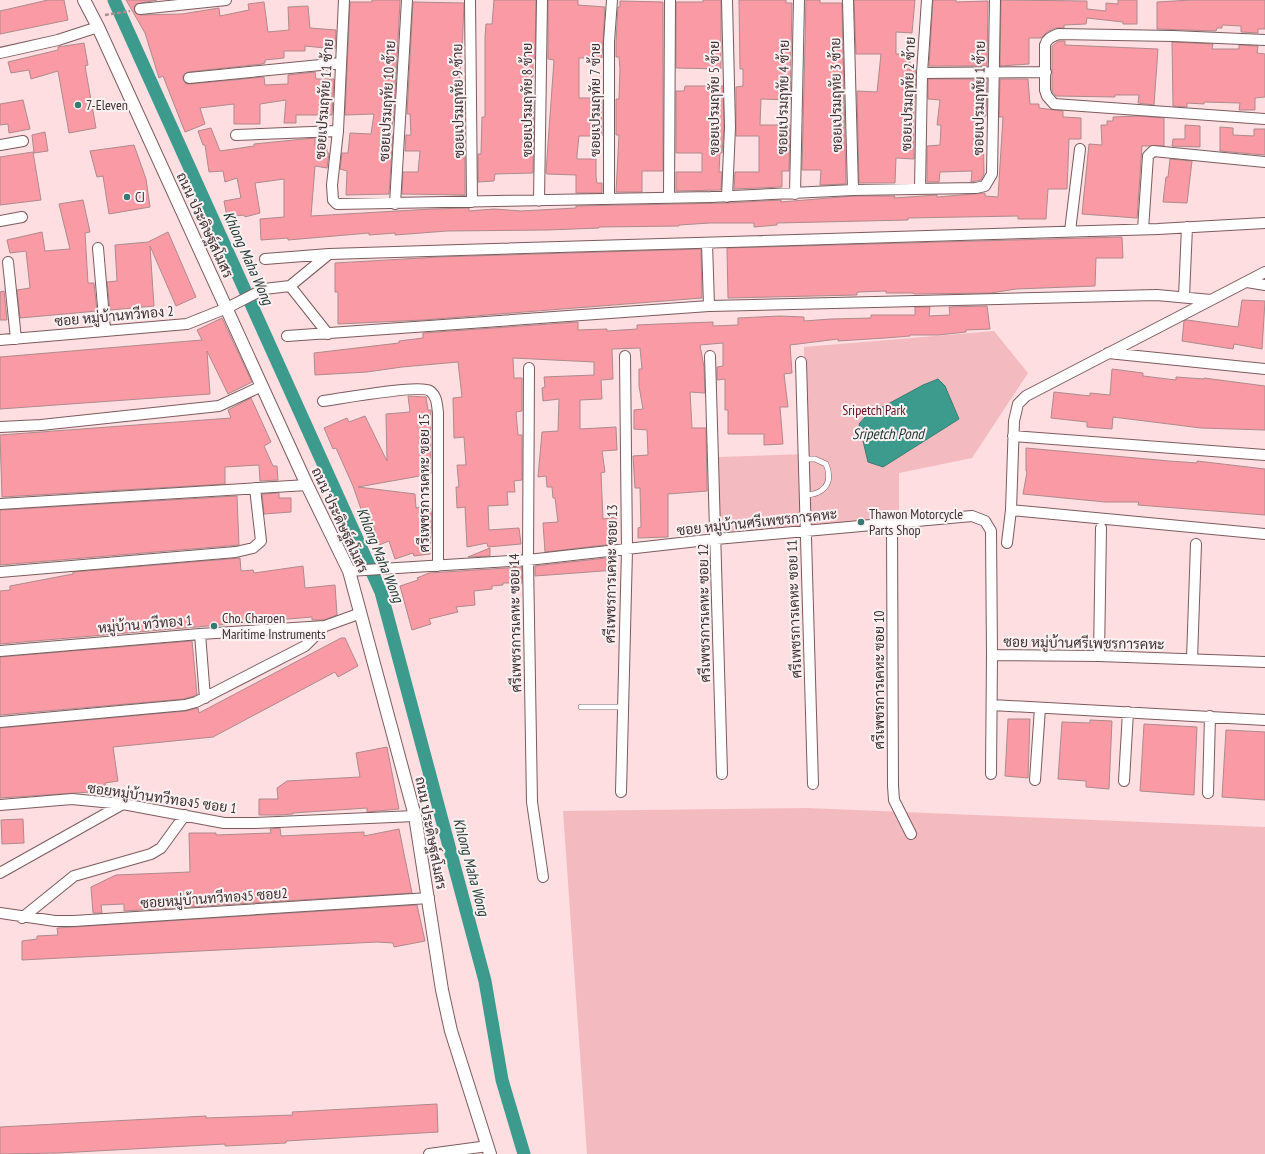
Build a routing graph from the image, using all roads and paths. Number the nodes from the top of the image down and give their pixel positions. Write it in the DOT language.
graph roads {
  1 [pos="84,0"];
  2 [pos="226,0"];
  3 [pos="344,0"];
  4 [pos="406,0"];
  5 [pos="470,0"];
  6 [pos="542,0"];
  7 [pos="612,0"];
  8 [pos="670,0"];
  9 [pos="727,0"];
  10 [pos="798,0"];
  11 [pos="848,0"];
  12 [pos="927,0"];
  13 [pos="995,0"];
  14 [pos="180,2"];
  15 [pos="140,10"];
  16 [pos="103,15"];
  17 [pos="98,27"];
  18 [pos="1265,40"];
  19 [pos="0,53"];
  20 [pos="341,63"];
  21 [pos="994,71"];
  22 [pos="1046,72"];
  23 [pos="922,73"];
  24 [pos="189,78"];
  25 [pos="1265,118"];
  26 [pos="338,131"];
  27 [pos="236,135"];
  28 [pos="23,141"];
  29 [pos="0,145"];
  30 [pos="1080,149"];
  31 [pos="1265,162"];
  32 [pos="920,189"];
  33 [pos="853,190"];
  34 [pos="794,194"];
  35 [pos="727,196"];
  36 [pos="669,198"];
  37 [pos="609,200"];
  38 [pos="539,201"];
  39 [pos="472,202"];
  40 [pos="395,204"];
  41 [pos="22,217"];
  42 [pos="0,221"];
  43 [pos="1265,223"];
  44 [pos="1187,227"];
  45 [pos="1143,229"];
  46 [pos="1070,231"];
  47 [pos="707,243"];
  48 [pos="98,248"];
  49 [pos="329,254"];
  50 [pos="265,259"];
  51 [pos="8,262"];
  52 [pos="1265,272"];
  53 [pos="1247,282"];
  54 [pos="1265,285"];
  55 [pos="290,286"];
  56 [pos="1184,297"];
  57 [pos="1211,300"];
  58 [pos="231,306"];
  59 [pos="709,306"];
  60 [pos="105,330"];
  61 [pos="328,334"];
  62 [pos="287,336"];
  63 [pos="16,339"];
  64 [pos="0,340"];
  65 [pos="1107,353"];
  66 [pos="625,356"];
  67 [pos="710,356"];
  68 [pos="800,362"];
  69 [pos="529,368"];
  70 [pos="1265,369"];
  71 [pos="262,386"];
  72 [pos="323,402"];
  73 [pos="0,427"];
  74 [pos="1013,436"];
  75 [pos="1265,455"];
  76 [pos="802,459"];
  77 [pos="308,485"];
  78 [pos="255,488"];
  79 [pos="804,495"];
  80 [pos="0,504"];
  81 [pos="1011,510"];
  82 [pos="892,523"];
  83 [pos="1102,528"];
  84 [pos="805,531"];
  85 [pos="1265,534"];
  86 [pos="716,539"];
  87 [pos="1007,543"];
  88 [pos="1196,544"];
  89 [pos="627,550"];
  90 [pos="528,560"];
  91 [pos="438,566"];
  92 [pos="349,571"];
  93 [pos="0,572"];
  94 [pos="362,613"];
  95 [pos="325,626"];
  96 [pos="200,634"];
  97 [pos="0,651"];
  98 [pos="992,655"];
  99 [pos="1099,656"];
  100 [pos="1192,659"];
  101 [pos="1265,662"];
  102 [pos="205,698"];
  103 [pos="581,706"];
  104 [pos="992,706"];
  105 [pos="623,707"];
  106 [pos="1040,708"];
  107 [pos="1128,712"];
  108 [pos="1210,716"];
  109 [pos="1265,720"];
  110 [pos="0,722"];
  111 [pos="722,774"];
  112 [pos="991,774"];
  113 [pos="1035,780"];
  114 [pos="1124,781"];
  115 [pos="813,784"];
  116 [pos="621,792"];
  117 [pos="1208,793"];
  118 [pos="123,804"];
  119 [pos="0,805"];
  120 [pos="185,815"];
  121 [pos="416,816"];
  122 [pos="911,834"];
  123 [pos="0,873"];
  124 [pos="543,877"];
  125 [pos="429,898"];
  126 [pos="0,914"];
  127 [pos="22,918"];
  128 [pos="489,1150"];
  129 [pos="429,1154"];
  1 -- 17 [label="street, ถนน ประดิษฐ์สโมสร"];
  2 -- 14 [label="street"];
  3 -- 20 [label="street, ซอยเปรมฤทัย 11 ซ้าย"];
  4 -- 40 [label="street, ซอยเปรมฤทัย 10 ซ้าย"];
  5 -- 39 [label="street, ซอยเปรมฤทัย 9 ซ้าย"];
  6 -- 38 [label="street, ซอยเปรมฤทัย 8 ซ้าย"];
  7 -- 37 [label="street, ซอยเปรมฤทัย 7 ซ้าย"];
  8 -- 36 [label="street"];
  9 -- 35 [label="street, ซอยเปรมฤทัย 5 ซ้าย"];
  10 -- 34 [label="street, ซอยเปรมฤทัย 4 ซ้าย"];
  11 -- 33 [label="street, ซอยเปรมฤทัย 3 ซ้าย"];
  12 -- 23 [label="street, ซอยเปรมฤทัย 2 ซ้าย"];
  13 -- 21 [label="street, ซอยเปรมฤทัย 1 ซ้าย"];
  14 -- 15 [label="street"];
  15 -- 16 [label="path"];
  17 -- 19 [label="street"];
  17 -- 58 [label="street, ถนน ประดิษฐ์สโมสร"];
  18 -- 22 [label="street"];
  20 -- 24 [label="street"];
  20 -- 26 [label="street, ซอยเปรมฤทัย 11 ซ้าย"];
  21 -- 22 [label="street"];
  21 -- 23 [label="street"];
  21 -- 32 [label="street, ซอยเปรมฤทัย 1 ซ้าย"];
  22 -- 25 [label="street"];
  23 -- 32 [label="street, ซอยเปรมฤทัย 2 ซ้าย"];
  26 -- 27 [label="street"];
  26 -- 40 [label="street, ซอยเปรมฤทัย 11 ซ้าย"];
  28 -- 29 [label="street"];
  30 -- 46 [label="street"];
  31 -- 45 [label="street"];
  32 -- 33 [label="street"];
  33 -- 34 [label="street"];
  34 -- 35 [label="street"];
  35 -- 36 [label="street"];
  36 -- 37 [label="street"];
  37 -- 38 [label="street"];
  38 -- 39 [label="street"];
  39 -- 40 [label="street"];
  41 -- 42 [label="street"];
  43 -- 44 [label="street"];
  44 -- 45 [label="street"];
  44 -- 56 [label="street"];
  45 -- 46 [label="street"];
  46 -- 47 [label="street"];
  47 -- 49 [label="street"];
  47 -- 59 [label="street"];
  48 -- 60 [label="street"];
  49 -- 50 [label="street"];
  49 -- 55 [label="street"];
  51 -- 63 [label="street"];
  52 -- 53 [label="street"];
  53 -- 54 [label="street"];
  53 -- 57 [label="street"];
  55 -- 58 [label="street, ซอย หมู่บ้านทวีทอง 2"];
  55 -- 61 [label="street"];
  56 -- 57 [label="street"];
  56 -- 59 [label="street"];
  57 -- 65 [label="street"];
  58 -- 60 [label="street, ซอย หมู่บ้านทวีทอง 2"];
  58 -- 71 [label="street, ถนน ประดิษฐ์สโมสร"];
  59 -- 61 [label="street"];
  60 -- 63 [label="street, ซอย หมู่บ้านทวีทอง 2"];
  61 -- 62 [label="street"];
  63 -- 64 [label="street, ซอย หมู่บ้านทวีทอง 2"];
  65 -- 70 [label="street"];
  65 -- 74 [label="street"];
  66 -- 89 [label="street, ศรีเพชรการเคหะ ซอย 13"];
  67 -- 86 [label="street, ศรีเพชรการเคหะ ซอย 12"];
  68 -- 76 [label="street, ศรีเพชรการเคหะ ซอย 11"];
  69 -- 90 [label="street, ศรีเพชรการเคหะ ซอย 14"];
  71 -- 73 [label="street"];
  71 -- 77 [label="street, ถนน ประดิษฐ์สโมสร"];
  72 -- 91 [label="street, ศรีเพชรการเคหะ ซอย 15"];
  74 -- 75 [label="street"];
  74 -- 81 [label="street"];
  76 -- 79 [label="street, ศรีเพชรการเคหะ ซอย 11"];
  76 -- 79 [label="lane"];
  77 -- 78 [label="street"];
  77 -- 92 [label="street, ถนน ประดิษฐ์สโมสร"];
  78 -- 80 [label="street"];
  78 -- 93 [label="street"];
  79 -- 84 [label="street, ศรีเพชรการเคหะ ซอย 11"];
  81 -- 85 [label="street"];
  81 -- 87 [label="street"];
  82 -- 84 [label="street, ซอย หมู่บ้านศรีเพชรการคหะ"];
  82 -- 98 [label="street, ซอย หมู่บ้านศรีเพชรการคหะ"];
  82 -- 122 [label="street, ศรีเพชรการเคหะ ซอย 10"];
  83 -- 99 [label="street"];
  84 -- 86 [label="street, ซอย หมู่บ้านศรีเพชรการคหะ"];
  84 -- 115 [label="street, ศรีเพชรการเคหะ ซอย 11"];
  86 -- 89 [label="street, ซอย หมู่บ้านศรีเพชรการคหะ"];
  86 -- 111 [label="street, ศรีเพชรการเคหะ ซอย 12"];
  88 -- 100 [label="street"];
  89 -- 90 [label="street, ซอย หมู่บ้านศรีเพชรการคหะ"];
  89 -- 105 [label="street, ศรีเพชรการเคหะ ซอย 13"];
  90 -- 91 [label="street, ซอย หมู่บ้านศรีเพชรการคหะ"];
  90 -- 124 [label="street, ศรีเพชรการเคหะ ซอย 14"];
  91 -- 92 [label="street, ซอย หมู่บ้านศรีเพชรการคหะ"];
  92 -- 94 [label="street, ถนน ประดิษฐ์สโมสร"];
  94 -- 95 [label="street, หมู่บ้าน ทวีทอง 1"];
  94 -- 121 [label="street, ถนน ประดิษฐ์สโมสร"];
  95 -- 96 [label="street, หมู่บ้าน ทวีทอง 1"];
  95 -- 102 [label="street"];
  96 -- 97 [label="street, หมู่บ้าน ทวีทอง 1"];
  96 -- 102 [label="street"];
  98 -- 99 [label="street, ซอย หมู่บ้านศรีเพชรการคหะ"];
  98 -- 104 [label="street"];
  99 -- 100 [label="street, ซอย หมู่บ้านศรีเพชรการคหะ"];
  100 -- 101 [label="street, ซอย หมู่บ้านศรีเพชรการคหะ"];
  102 -- 110 [label="street"];
  103 -- 105 [label="lane"];
  104 -- 106 [label="street"];
  104 -- 112 [label="street"];
  105 -- 116 [label="street, ศรีเพชรการเคหะ ซอย 13"];
  106 -- 107 [label="street"];
  106 -- 113 [label="street"];
  107 -- 108 [label="street"];
  107 -- 114 [label="street"];
  108 -- 109 [label="street"];
  108 -- 117 [label="street"];
  118 -- 119 [label="street, ซอยหมู่บ้านทวีทอง5 ซอย 1"];
  118 -- 120 [label="street, ซอยหมู่บ้านทวีทอง5 ซอย 1"];
  118 -- 123 [label="street"];
  120 -- 121 [label="street, ซอยหมู่บ้านทวีทอง5 ซอย 1"];
  120 -- 127 [label="street"];
  121 -- 125 [label="street, ถนน ประดิษฐ์สโมสร"];
  125 -- 127 [label="street, ซอยหมู่บ้านทวีทอง5 ซอย2"];
  125 -- 128 [label="street, ถนน ประดิษฐ์สโมสร"];
  126 -- 127 [label="street, ซอยหมู่บ้านทวีทอง5 ซอย2"];
  128 -- 129 [label="street"];
}
